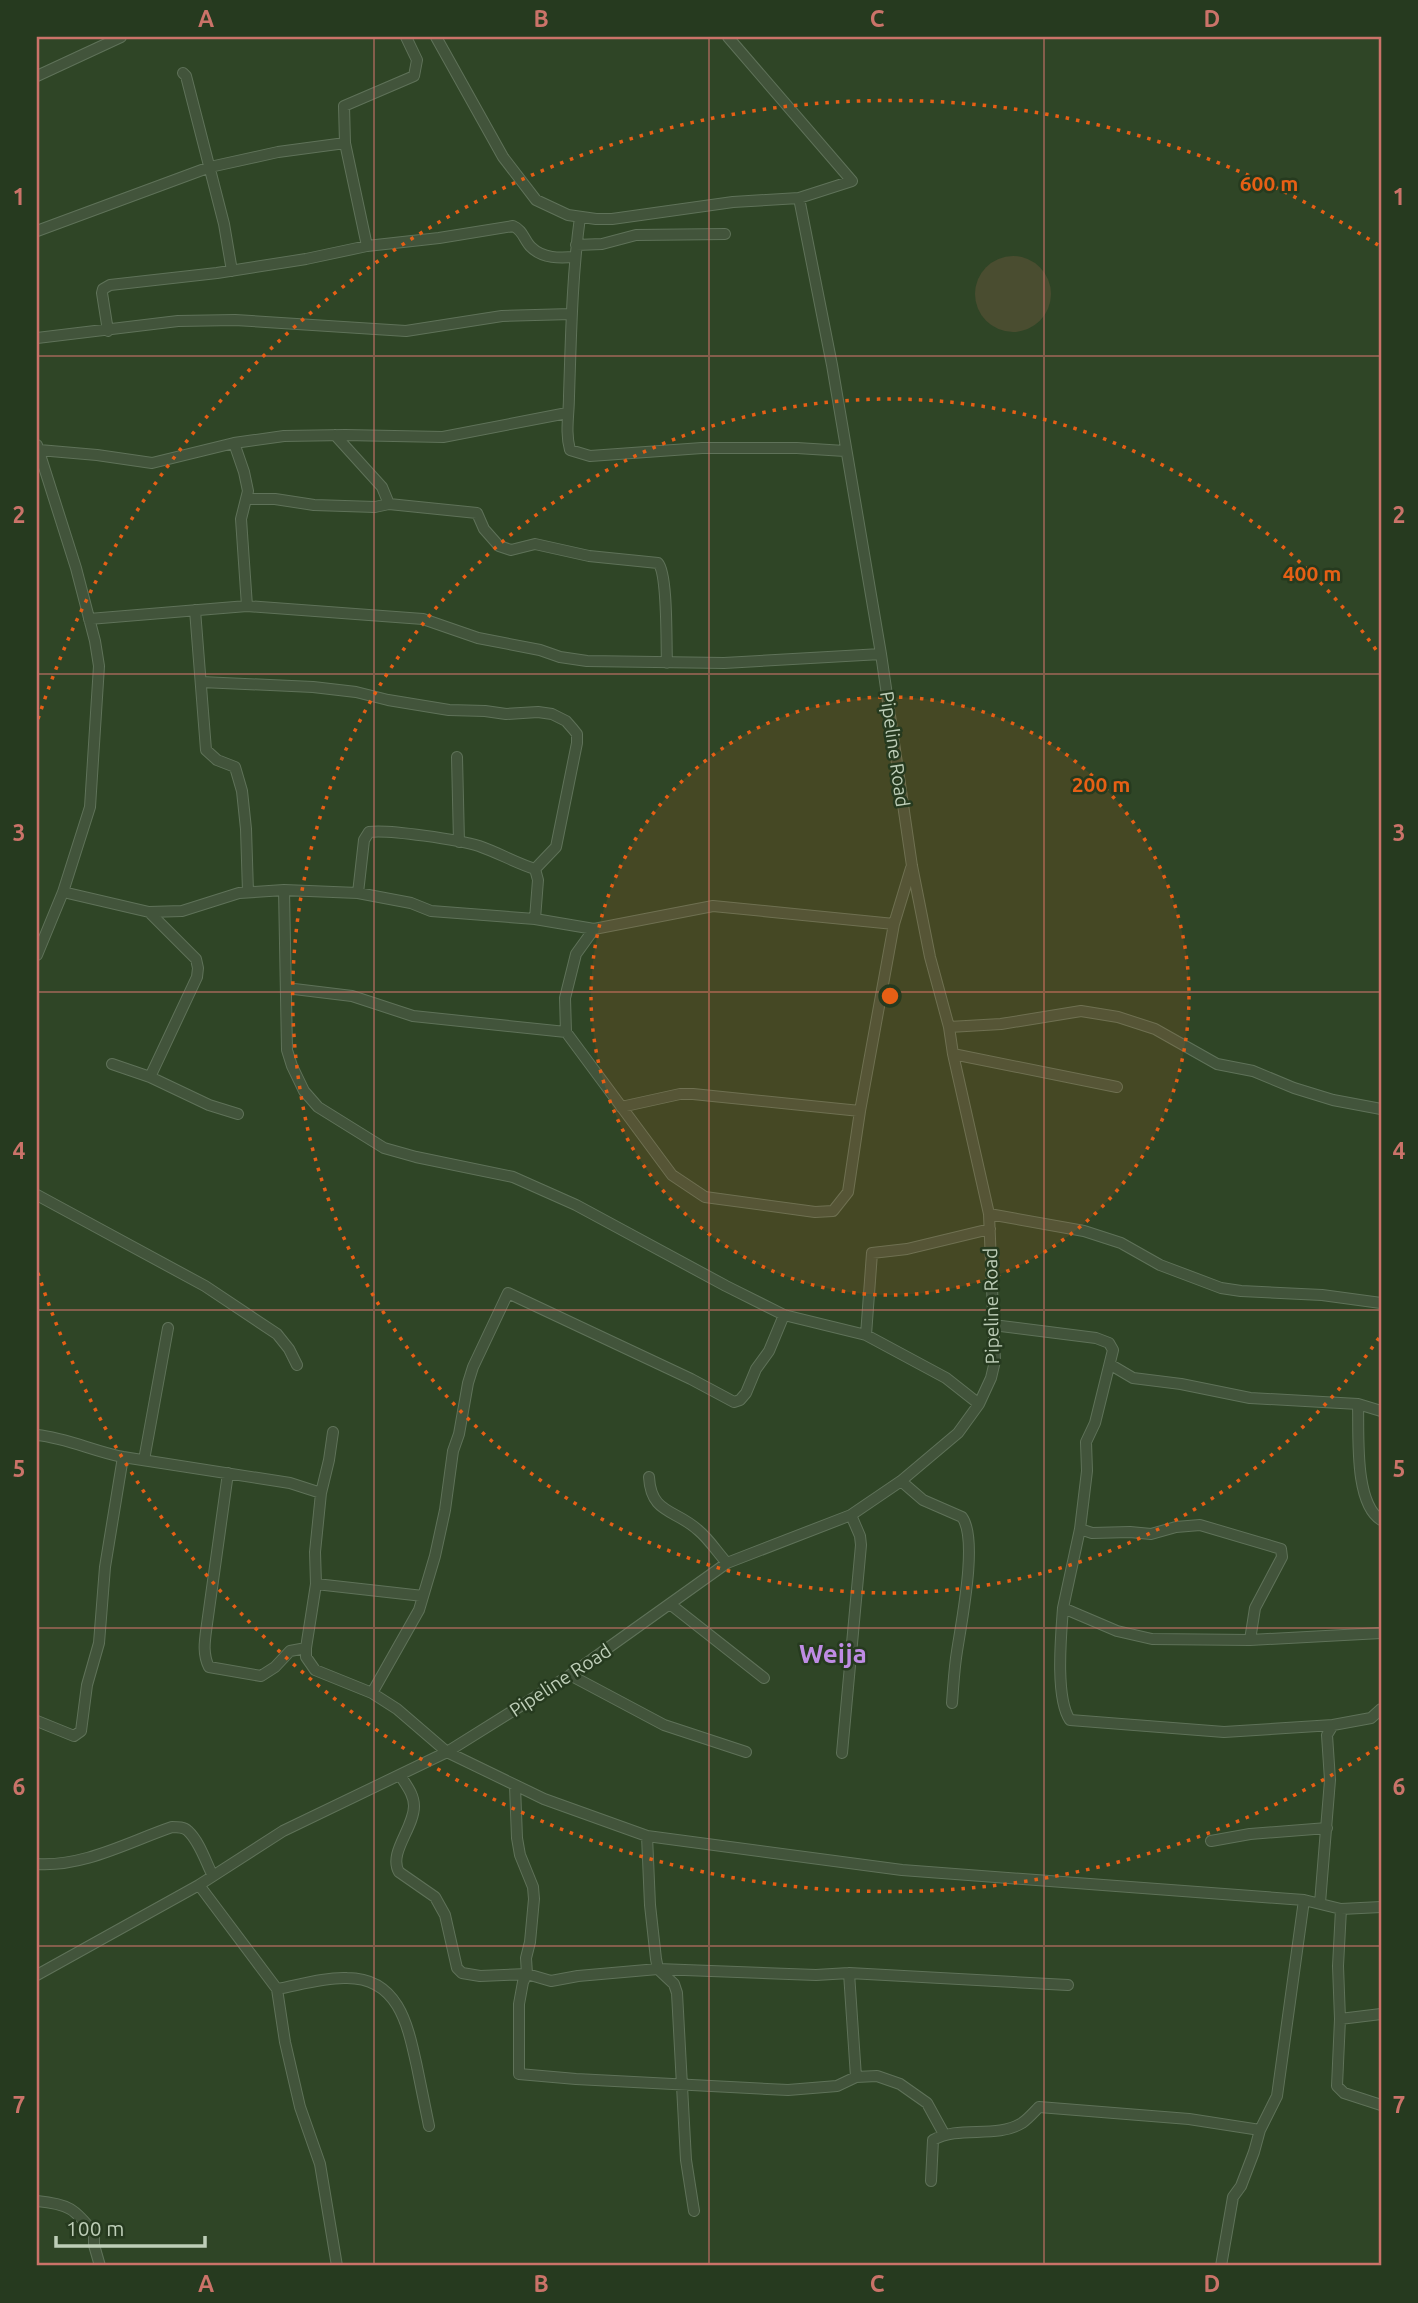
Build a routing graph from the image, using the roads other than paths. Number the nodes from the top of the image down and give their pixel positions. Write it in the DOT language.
graph roads {
  1 [pos="121,37"];
  2 [pos="406,37"];
  3 [pos="436,37"];
  4 [pos="728,37"];
  5 [pos="183,73"];
  6 [pos="37,76"];
  7 [pos="345,143"];
  8 [pos="210,167"];
  9 [pos="799,198"];
  10 [pos="580,217"];
  11 [pos="37,231"];
  12 [pos="725,234"];
  13 [pos="576,244"];
  14 [pos="367,246"];
  15 [pos="575,257"];
  16 [pos="232,271"];
  17 [pos="571,314"];
  18 [pos="108,331"];
  19 [pos="37,338"];
  20 [pos="567,413"];
  21 [pos="335,435"];
  22 [pos="234,443"];
  23 [pos="38,447"];
  24 [pos="845,451"];
  25 [pos="248,499"];
  26 [pos="389,504"];
  27 [pos="247,606"];
  28 [pos="195,610"];
  29 [pos="89,619"];
  30 [pos="881,654"];
  31 [pos="667,663"];
  32 [pos="201,682"];
  33 [pos="457,757"];
  34 [pos="459,842"];
  35 [pos="912,866"];
  36 [pos="535,869"];
  37 [pos="284,890"];
  38 [pos="63,892"];
  39 [pos="248,892"];
  40 [pos="358,893"];
  41 [pos="149,912"];
  42 [pos="534,919"];
  43 [pos="894,924"];
  44 [pos="594,929"];
  45 [pos="37,955"];
  46 [pos="286,988"];
  47 [pos="949,1027"];
  48 [pos="566,1032"];
  49 [pos="953,1054"];
  50 [pos="112,1065"];
  51 [pos="150,1077"];
  52 [pos="1117,1087"];
  53 [pos="621,1107"];
  54 [pos="1381,1109"];
  55 [pos="860,1111"];
  56 [pos="238,1114"];
  57 [pos="37,1195"];
  58 [pos="989,1214"];
  59 [pos="990,1230"];
  60 [pos="1381,1303"];
  61 [pos="783,1315"];
  62 [pos="993,1325"];
  63 [pos="167,1328"];
  64 [pos="866,1335"];
  65 [pos="297,1365"];
  66 [pos="1111,1365"];
  67 [pos="979,1404"];
  68 [pos="1358,1404"];
  69 [pos="1381,1411"];
  70 [pos="333,1432"];
  71 [pos="37,1435"];
  72 [pos="123,1457"];
  73 [pos="144,1460"];
  74 [pos="228,1473"];
  75 [pos="649,1477"];
  76 [pos="901,1481"];
  77 [pos="321,1493"];
  78 [pos="851,1515"];
  79 [pos="1381,1520"];
  80 [pos="1080,1529"];
  81 [pos="727,1563"];
  82 [pos="316,1584"];
  83 [pos="423,1596"];
  84 [pos="670,1604"];
  85 [pos="1063,1608"];
  86 [pos="1381,1633"];
  87 [pos="1250,1640"];
  88 [pos="306,1648"];
  89 [pos="570,1675"];
  90 [pos="764,1678"];
  91 [pos="372,1693"];
  92 [pos="952,1703"];
  93 [pos="1381,1709"];
  94 [pos="37,1720"];
  95 [pos="1334,1726"];
  96 [pos="447,1752"];
  97 [pos="746,1752"];
  98 [pos="842,1753"];
  99 [pos="400,1775"];
  100 [pos="515,1786"];
  101 [pos="1327,1828"];
  102 [pos="647,1836"];
  103 [pos="1211,1841"];
  104 [pos="37,1864"];
  105 [pos="213,1876"];
  106 [pos="199,1885"];
  107 [pos="1304,1900"];
  108 [pos="1320,1903"];
  109 [pos="1381,1907"];
  110 [pos="1341,1909"];
  111 [pos="658,1969"];
  112 [pos="849,1973"];
  113 [pos="527,1974"];
  114 [pos="37,1975"];
  115 [pos="1068,1985"];
  116 [pos="277,1989"];
  117 [pos="1381,2014"];
  118 [pos="1340,2019"];
  119 [pos="856,2077"];
  120 [pos="683,2085"];
  121 [pos="1381,2105"];
  122 [pos="429,2126"];
  123 [pos="1260,2130"];
  124 [pos="944,2134"];
  125 [pos="932,2181"];
  126 [pos="37,2201"];
  127 [pos="694,2211"];
  128 [pos="100,2266"];
  129 [pos="337,2266"];
  130 [pos="1221,2266"];
  1 -- 6 [label="street"];
  2 -- 7 [label="street"];
  3 -- 10 [label="street"];
  4 -- 9 [label="street"];
  5 -- 8 [label="street"];
  7 -- 8 [label="street"];
  7 -- 14 [label="street"];
  8 -- 11 [label="street"];
  8 -- 16 [label="street"];
  9 -- 10 [label="street"];
  9 -- 24 [label="street, Pipeline Road"];
  10 -- 13 [label="street"];
  12 -- 13 [label="street"];
  13 -- 15 [label="street"];
  14 -- 15 [label="street"];
  14 -- 16 [label="street"];
  15 -- 17 [label="street"];
  16 -- 18 [label="street"];
  17 -- 18 [label="street"];
  17 -- 20 [label="street"];
  18 -- 19 [label="street"];
  20 -- 21 [label="street"];
  20 -- 24 [label="street"];
  21 -- 22 [label="street"];
  21 -- 26 [label="street"];
  22 -- 23 [label="street"];
  22 -- 25 [label="street"];
  23 -- 29 [label="street"];
  24 -- 30 [label="street, Pipeline Road"];
  25 -- 26 [label="street"];
  25 -- 27 [label="street"];
  26 -- 31 [label="street"];
  27 -- 28 [label="street"];
  27 -- 31 [label="street"];
  28 -- 29 [label="street"];
  28 -- 32 [label="street"];
  29 -- 38 [label="street"];
  30 -- 31 [label="street"];
  30 -- 35 [label="street, Pipeline Road"];
  32 -- 36 [label="street"];
  32 -- 39 [label="street"];
  33 -- 34 [label="street"];
  34 -- 36 [label="street"];
  34 -- 40 [label="street"];
  35 -- 43 [label="street"];
  35 -- 47 [label="street, Pipeline Road"];
  36 -- 42 [label="street"];
  37 -- 39 [label="street"];
  37 -- 40 [label="street"];
  37 -- 46 [label="street"];
  38 -- 41 [label="street"];
  38 -- 45 [label="street"];
  39 -- 41 [label="street"];
  40 -- 42 [label="street"];
  41 -- 51 [label="street"];
  42 -- 44 [label="street"];
  43 -- 44 [label="street"];
  43 -- 55 [label="street"];
  44 -- 48 [label="street"];
  46 -- 48 [label="street"];
  46 -- 61 [label="street"];
  47 -- 49 [label="street, Pipeline Road"];
  47 -- 54 [label="street"];
  48 -- 53 [label="street"];
  49 -- 52 [label="street"];
  49 -- 58 [label="street, Pipeline Road"];
  50 -- 51 [label="street"];
  51 -- 56 [label="street"];
  53 -- 55 [label="street"];
  53 -- 55 [label="street"];
  57 -- 65 [label="street"];
  58 -- 59 [label="street, Pipeline Road"];
  58 -- 60 [label="street"];
  59 -- 62 [label="street, Pipeline Road"];
  59 -- 64 [label="street"];
  61 -- 64 [label="street"];
  61 -- 83 [label="street"];
  62 -- 66 [label="street"];
  62 -- 67 [label="street, Pipeline Road"];
  63 -- 73 [label="street"];
  64 -- 67 [label="street"];
  66 -- 68 [label="street"];
  66 -- 80 [label="street"];
  67 -- 76 [label="street, Pipeline Road"];
  68 -- 69 [label="street"];
  68 -- 79 [label="street"];
  70 -- 77 [label="street"];
  71 -- 72 [label="street"];
  72 -- 73 [label="street"];
  72 -- 94 [label="street"];
  73 -- 74 [label="street"];
  74 -- 77 [label="street"];
  74 -- 88 [label="street"];
  75 -- 81 [label="street"];
  76 -- 78 [label="street, Pipeline Road"];
  76 -- 92 [label="street"];
  77 -- 82 [label="street"];
  78 -- 81 [label="street, Pipeline Road"];
  78 -- 98 [label="street"];
  80 -- 85 [label="street"];
  80 -- 87 [label="street"];
  81 -- 84 [label="street, Pipeline Road"];
  82 -- 83 [label="street"];
  82 -- 88 [label="street"];
  83 -- 91 [label="street"];
  84 -- 89 [label="street, Pipeline Road"];
  84 -- 90 [label="street"];
  85 -- 87 [label="street"];
  85 -- 95 [label="street"];
  86 -- 87 [label="street"];
  88 -- 91 [label="street"];
  89 -- 96 [label="street, Pipeline Road"];
  89 -- 97 [label="street"];
  91 -- 96 [label="street"];
  93 -- 95 [label="street"];
  95 -- 101 [label="street"];
  96 -- 99 [label="street, Pipeline Road"];
  96 -- 100 [label="street"];
  99 -- 105 [label="street, Pipeline Road"];
  99 -- 113 [label="street"];
  100 -- 102 [label="street"];
  100 -- 113 [label="street"];
  101 -- 103 [label="street"];
  101 -- 108 [label="street"];
  102 -- 107 [label="street"];
  102 -- 111 [label="street"];
  104 -- 105 [label="street"];
  105 -- 106 [label="street, Pipeline Road"];
  106 -- 114 [label="street, Pipeline Road"];
  106 -- 116 [label="street"];
  107 -- 108 [label="street"];
  107 -- 123 [label="street"];
  108 -- 110 [label="street"];
  109 -- 110 [label="street"];
  110 -- 118 [label="street"];
  111 -- 112 [label="street"];
  111 -- 113 [label="street"];
  111 -- 120 [label="street"];
  112 -- 115 [label="street"];
  112 -- 119 [label="street"];
  113 -- 120 [label="street"];
  116 -- 122 [label="street"];
  116 -- 129 [label="street"];
  117 -- 118 [label="street"];
  118 -- 121 [label="street"];
  119 -- 120 [label="street"];
  119 -- 124 [label="street"];
  120 -- 127 [label="street"];
  123 -- 124 [label="street"];
  123 -- 130 [label="street"];
  124 -- 125 [label="street"];
  126 -- 128 [label="street"];
}
